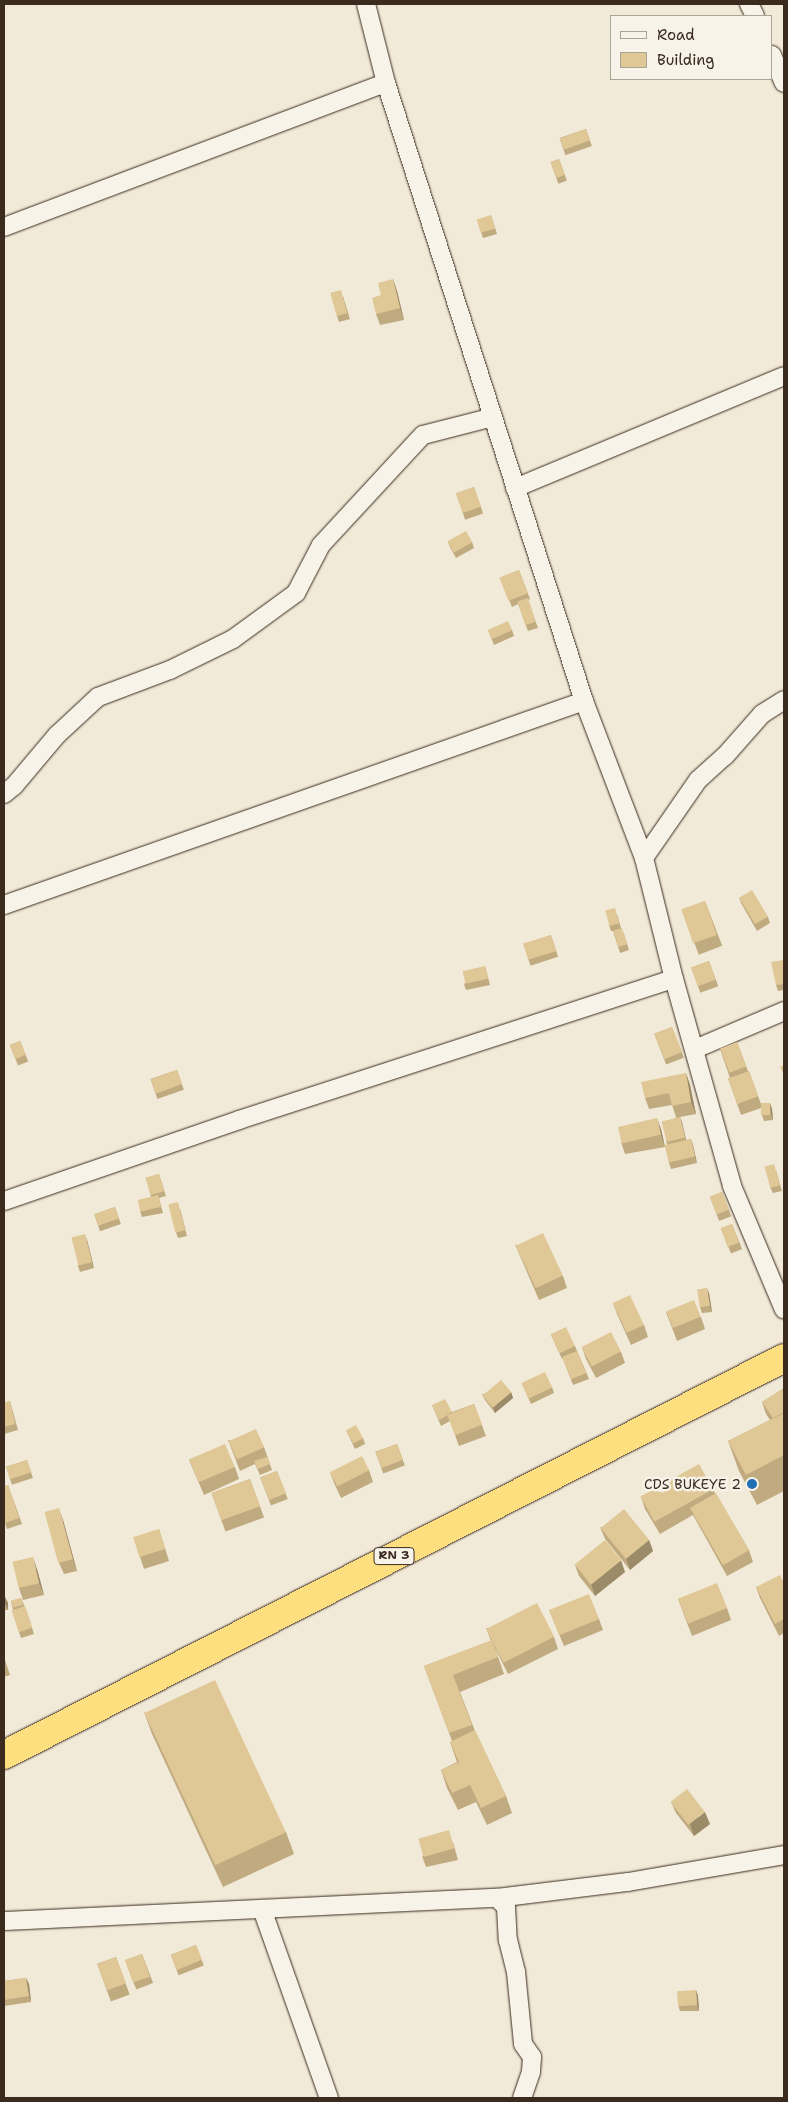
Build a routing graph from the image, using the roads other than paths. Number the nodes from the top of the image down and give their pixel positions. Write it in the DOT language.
graph roads {
  1 [pos="366,4"];
  2 [pos="773,57"];
  3 [pos="386,83"];
  4 [pos="784,83"];
  5 [pos="4,227"];
  6 [pos="784,376"];
  7 [pos="493,417"];
  8 [pos="515,488"];
  9 [pos="784,700"];
  10 [pos="584,701"];
  11 [pos="4,794"];
  12 [pos="644,858"];
  13 [pos="4,905"];
  14 [pos="674,979"];
  15 [pos="784,1011"];
  16 [pos="695,1049"];
  17 [pos="4,1200"];
  18 [pos="784,1310"];
  19 [pos="784,1358"];
  20 [pos="4,1755"];
  21 [pos="784,1856"];
  22 [pos="497,1898"];
  23 [pos="262,1909"];
  24 [pos="4,1921"];
  25 [pos="329,2098"];
  26 [pos="522,2098"];
  1 -- 3 [label="street"];
  2 -- 4 [label="street"];
  3 -- 5 [label="street"];
  3 -- 7 [label="street"];
  6 -- 8 [label="street"];
  7 -- 8 [label="street"];
  7 -- 11 [label="street"];
  8 -- 10 [label="street"];
  9 -- 12 [label="street"];
  10 -- 12 [label="street"];
  10 -- 13 [label="street"];
  12 -- 14 [label="street"];
  14 -- 16 [label="street"];
  14 -- 17 [label="street"];
  15 -- 16 [label="street"];
  16 -- 18 [label="street"];
  19 -- 20 [label="highway, RN 3"];
  21 -- 22 [label="street"];
  22 -- 23 [label="street"];
  22 -- 26 [label="street"];
  23 -- 24 [label="street"];
  23 -- 25 [label="street"];
}
